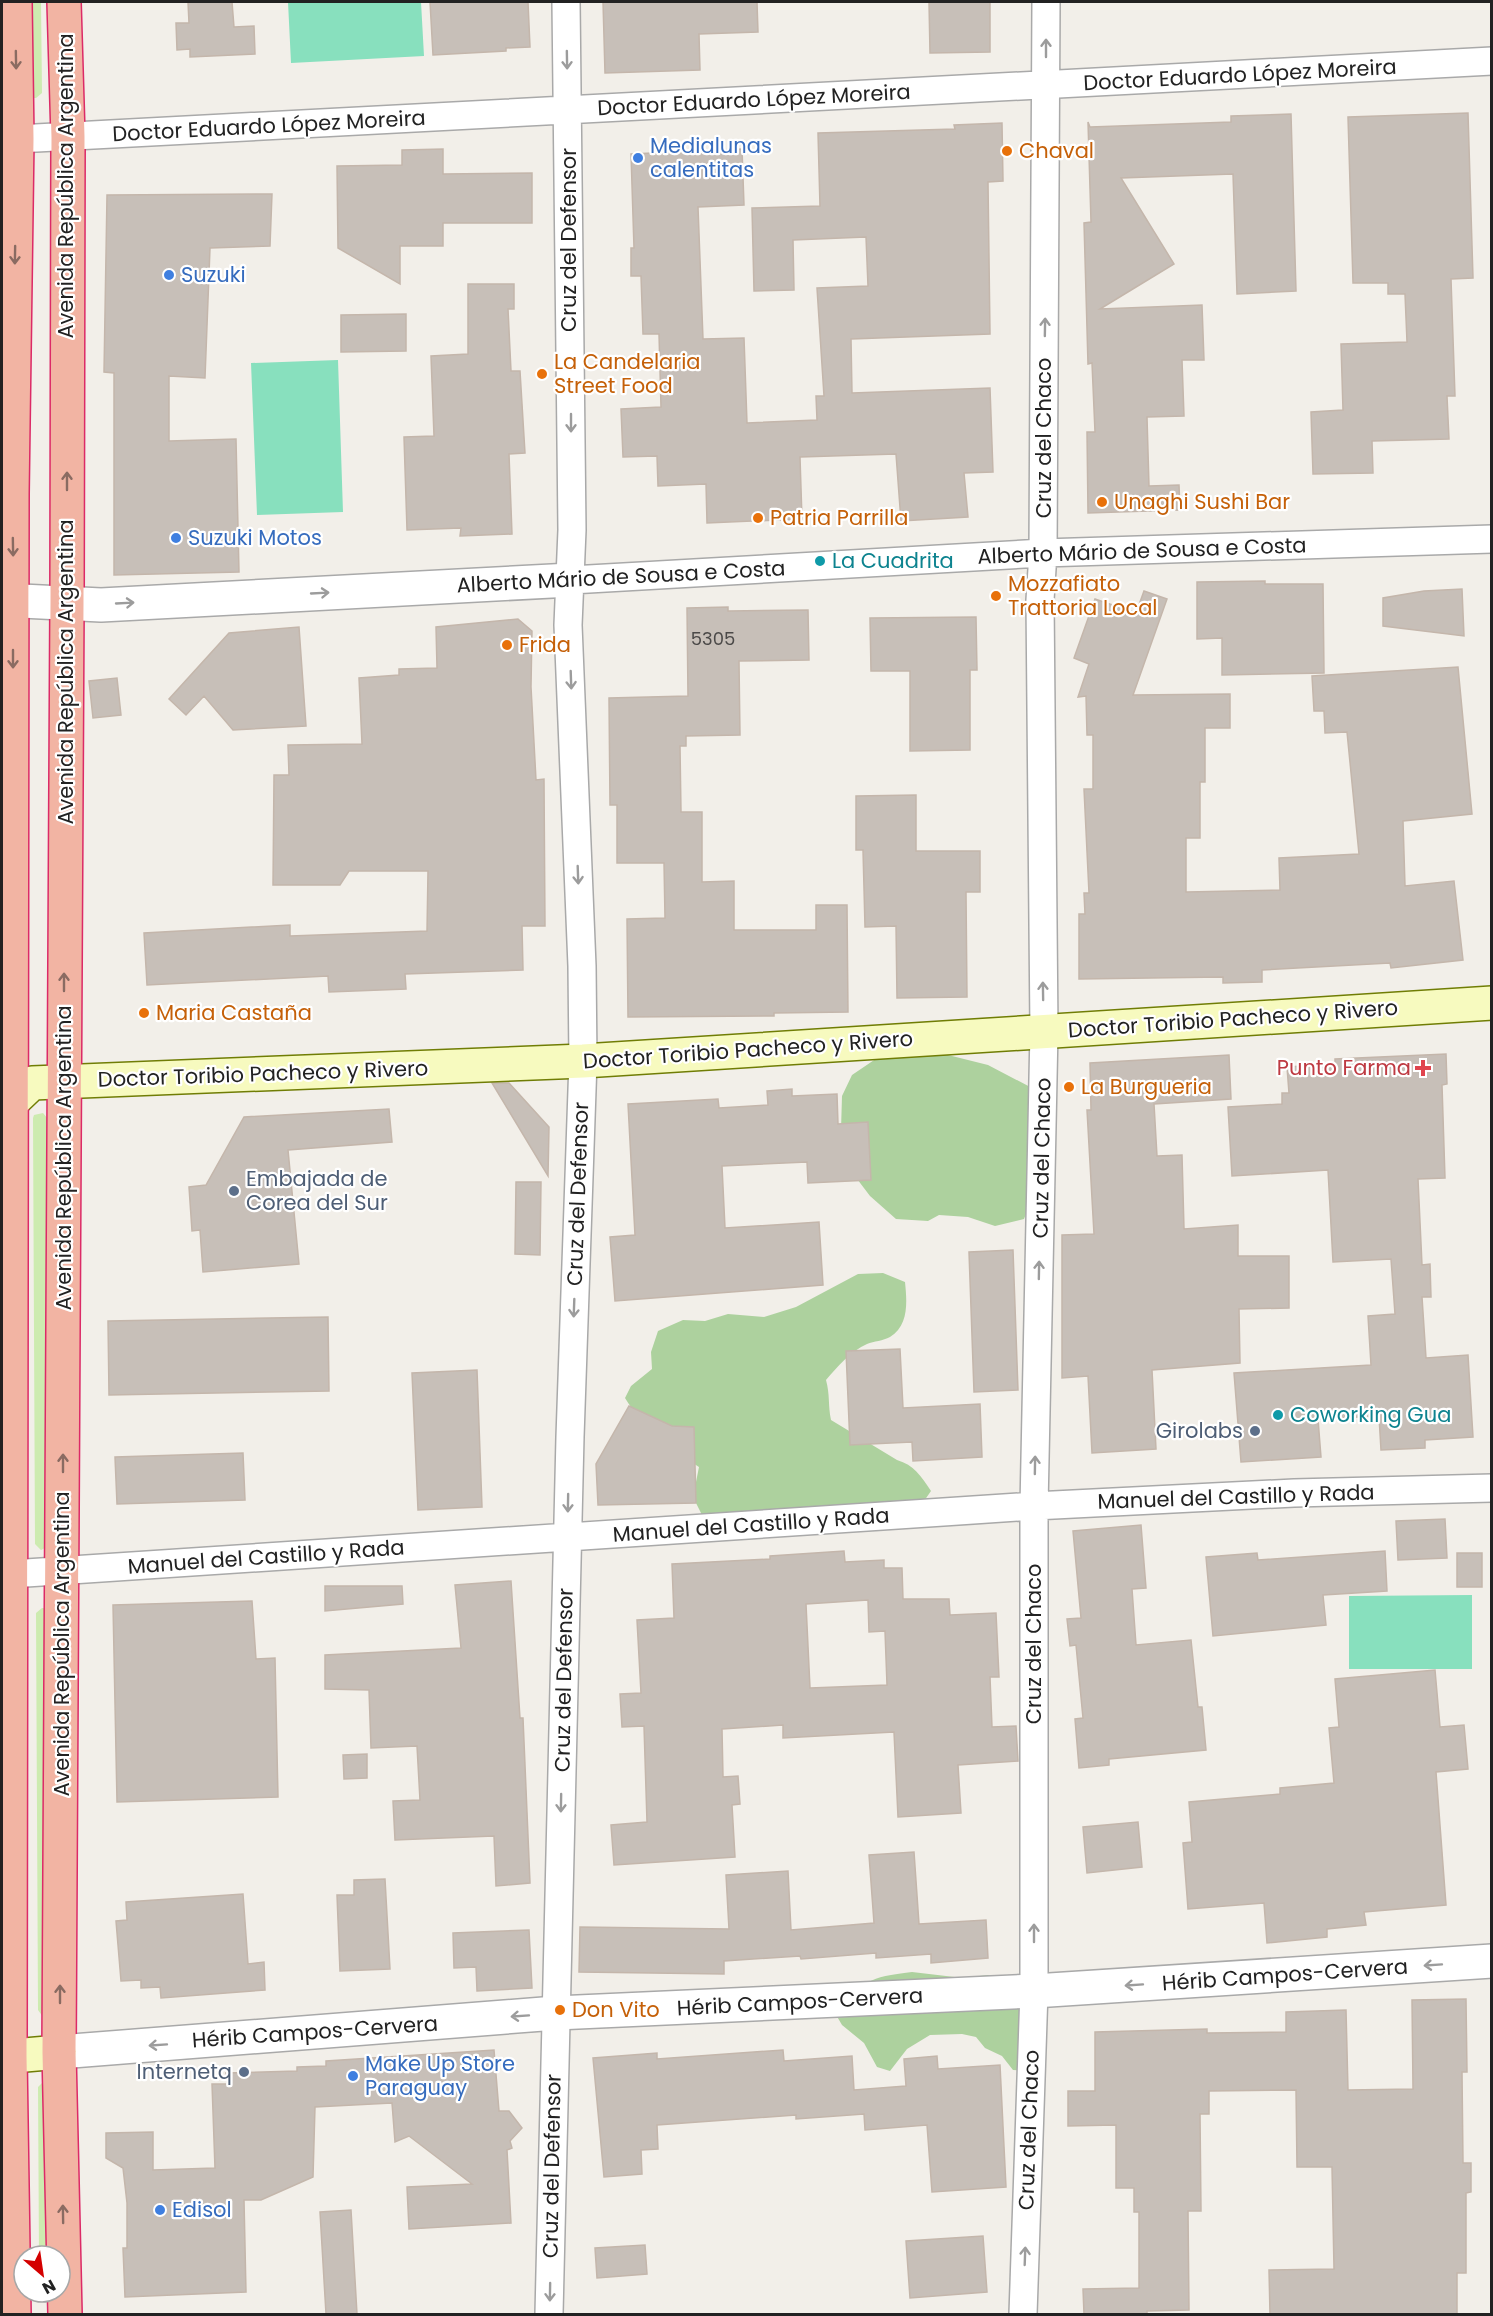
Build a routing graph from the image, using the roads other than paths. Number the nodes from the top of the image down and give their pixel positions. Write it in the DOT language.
graph roads {
  1 [pos="15,2"];
  2 [pos="64,2"];
  3 [pos="566,2"];
  4 [pos="1046,2"];
  5 [pos="1491,61"];
  6 [pos="1046,85"];
  7 [pos="568,110"];
  8 [pos="68,137"];
  9 [pos="17,139"];
  10 [pos="1491,538"];
  11 [pos="1043,553"];
  12 [pos="571,580"];
  13 [pos="8,600"];
  14 [pos="67,603"];
  15 [pos="1491,1003"];
  16 [pos="1044,1031"];
  17 [pos="583,1061"];
  18 [pos="64,1083"];
  19 [pos="22,1092"];
  20 [pos="1491,1488"];
  21 [pos="1034,1506"];
  22 [pos="567,1538"];
  23 [pos="63,1571"];
  24 [pos="11,1574"];
  25 [pos="1491,1961"];
  26 [pos="1034,1991"];
  27 [pos="556,2013"];
  28 [pos="59,2052"];
  29 [pos="6,2057"];
  30 [pos="14,2314"];
  31 [pos="65,2314"];
  32 [pos="549,2314"];
  33 [pos="1023,2314"];
  1 -- 9 [label="highway, one-way"];
  2 -- 8 [label="highway, Avenida República Argentina"];
  3 -- 7 [label="street, Cruz del Defensor, one-way"];
  6 -- 4 [label="street, Cruz del Chaco, one-way"];
  5 -- 6 [label="street, Doctor Eduardo López Moreira"];
  6 -- 7 [label="street, Doctor Eduardo López Moreira"];
  11 -- 6 [label="street, Cruz del Chaco, one-way"];
  7 -- 8 [label="street, Doctor Eduardo López Moreira"];
  7 -- 12 [label="street, Cruz del Defensor, one-way"];
  8 -- 9 [label="street, Doctor Eduardo López Moreira"];
  14 -- 8 [label="highway, Avenida República Argentina, one-way"];
  9 -- 13 [label="highway, one-way"];
  10 -- 11 [label="street, Alberto Mário de Sousa e Costa"];
  11 -- 12 [label="street, Alberto Mário de Sousa e Costa"];
  16 -- 11 [label="street, Cruz del Chaco, one-way"];
  14 -- 12 [label="street, Alberto Mário de Sousa e Costa, one-way"];
  12 -- 17 [label="street, Cruz del Defensor, one-way"];
  13 -- 14 [label="street, Alberto Mário de Sousa e Costa"];
  13 -- 19 [label="highway, one-way"];
  18 -- 14 [label="highway, Avenida República Argentina, one-way"];
  15 -- 16 [label="main road, Doctor Toribio Pacheco y Rivero"];
  16 -- 17 [label="main road, Doctor Toribio Pacheco y Rivero"];
  21 -- 16 [label="street, Cruz del Chaco, one-way"];
  17 -- 18 [label="main road, Doctor Toribio Pacheco y Rivero"];
  17 -- 22 [label="street, Cruz del Defensor, one-way"];
  18 -- 19 [label="main road, Doctor Toribio Pacheco y Rivero"];
  23 -- 18 [label="highway, Avenida República Argentina, one-way"];
  19 -- 24 [label="highway"];
  20 -- 21 [label="street, Manuel del Castillo y Rada"];
  21 -- 22 [label="street, Manuel del Castillo y Rada"];
  26 -- 21 [label="street, Cruz del Chaco, one-way"];
  22 -- 23 [label="street, Manuel del Castillo y Rada"];
  22 -- 27 [label="street, Cruz del Defensor, one-way"];
  23 -- 24 [label="street, Manuel del Castillo y Rada"];
  28 -- 23 [label="highway, Avenida República Argentina, one-way"];
  24 -- 29 [label="highway"];
  25 -- 26 [label="street, Hérib Campos-Cervera, one-way"];
  26 -- 27 [label="street, Hérib Campos-Cervera"];
  33 -- 26 [label="street, Cruz del Chaco, one-way"];
  27 -- 28 [label="street, Hérib Campos-Cervera, one-way"];
  27 -- 32 [label="street, Cruz del Defensor, one-way"];
  28 -- 29 [label="main road, Hérib Campos-Cervera"];
  31 -- 28 [label="highway, Avenida República Argentina, one-way"];
  29 -- 30 [label="highway"];
}
